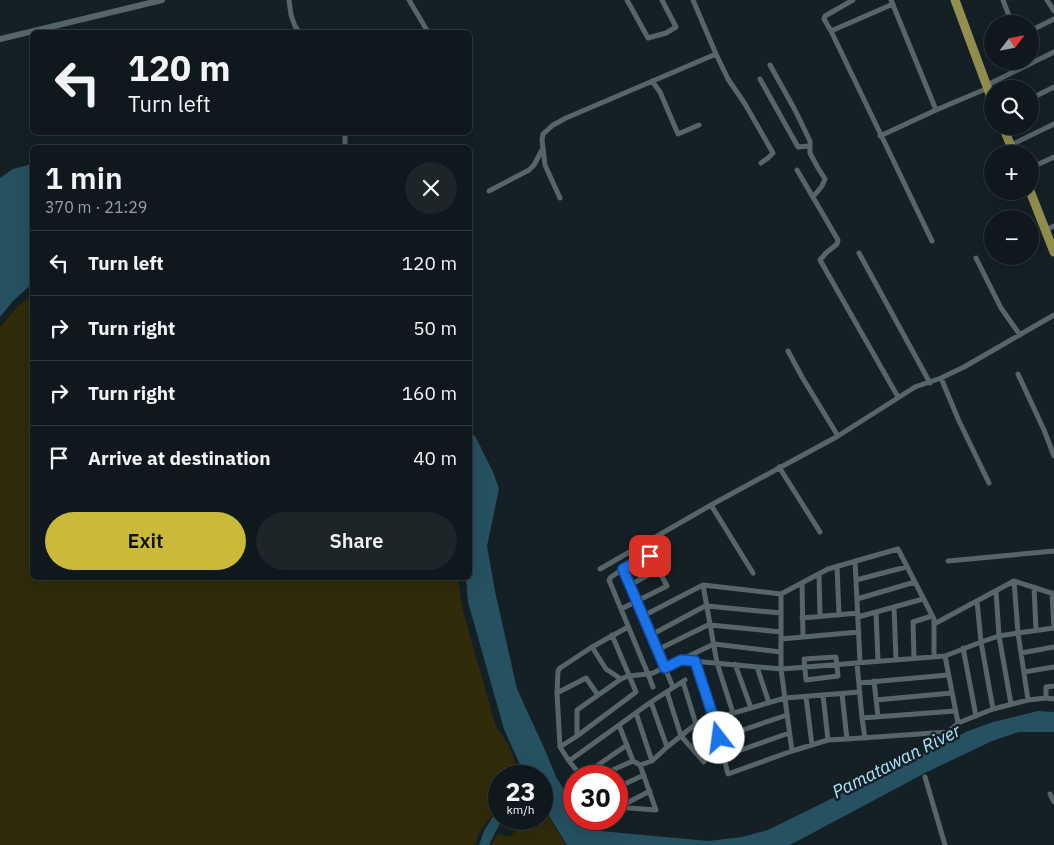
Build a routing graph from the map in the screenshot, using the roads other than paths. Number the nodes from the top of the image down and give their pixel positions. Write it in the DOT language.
graph roads {
  1 [pos="162,0"];
  2 [pos="289,0"];
  3 [pos="409,0"];
  4 [pos="627,0"];
  5 [pos="662,0"];
  6 [pos="693,0"];
  7 [pos="853,0"];
  8 [pos="955,0"];
  9 [pos="1003,0"];
  10 [pos="1047,0"];
  11 [pos="892,2"];
  12 [pos="1054,11"];
  13 [pos="1009,15"];
  14 [pos="1054,19"];
  15 [pos="1039,26"];
  16 [pos="37,30"];
  17 [pos="298,30"];
  18 [pos="427,30"];
  19 [pos="831,31"];
  20 [pos="30,32"];
  21 [pos="0,39"];
  22 [pos="1054,52"];
  23 [pos="716,54"];
  24 [pos="1039,58"];
  25 [pos="770,64"];
  26 [pos="1016,70"];
  27 [pos="760,79"];
  28 [pos="985,80"];
  29 [pos="998,80"];
  30 [pos="652,81"];
  31 [pos="984,87"];
  32 [pos="1054,87"];
  33 [pos="1039,94"];
  34 [pos="936,110"];
  35 [pos="1054,124"];
  36 [pos="699,125"];
  37 [pos="880,136"];
  38 [pos="1021,145"];
  39 [pos="810,146"];
  40 [pos="543,148"];
  41 [pos="1054,157"];
  42 [pos="760,163"];
  43 [pos="1039,164"];
  44 [pos="796,170"];
  45 [pos="489,191"];
  46 [pos="813,197"];
  47 [pos="560,198"];
  48 [pos="1035,200"];
  49 [pos="1050,228"];
  50 [pos="932,241"];
  51 [pos="1054,252"];
  52 [pos="859,253"];
  53 [pos="976,258"];
  54 [pos="1054,314"];
  55 [pos="1020,335"];
  56 [pos="788,351"];
  57 [pos="1018,374"];
  58 [pos="941,378"];
  59 [pos="930,382"];
  60 [pos="898,397"];
  61 [pos="838,436"];
  62 [pos="1054,456"];
  63 [pos="779,467"];
  64 [pos="989,483"];
  65 [pos="711,505"];
  66 [pos="820,532"];
  67 [pos="1054,551"];
  68 [pos="855,561"];
  69 [pos="948,561"];
  70 [pos="837,566"];
  71 [pos="906,567"];
  72 [pos="600,569"];
  73 [pos="623,569"];
  74 [pos="659,569"];
  75 [pos="753,573"];
  76 [pos="819,574"];
  77 [pos="856,580"];
  78 [pos="1014,581"];
  79 [pos="915,582"];
  80 [pos="802,583"];
  81 [pos="630,585"];
  82 [pos="703,585"];
  83 [pos="1034,587"];
  84 [pos="996,591"];
  85 [pos="1053,593"];
  86 [pos="781,594"];
  87 [pos="857,599"];
  88 [pos="923,599"];
  89 [pos="637,601"];
  90 [pos="977,601"];
  91 [pos="707,606"];
  92 [pos="894,607"];
  93 [pos="621,609"];
  94 [pos="876,612"];
  95 [pos="781,613"];
  96 [pos="839,615"];
  97 [pos="858,615"];
  98 [pos="643,616"];
  99 [pos="820,616"];
  100 [pos="932,616"];
  101 [pos="802,618"];
  102 [pos="934,624"];
  103 [pos="710,625"];
  104 [pos="628,627"];
  105 [pos="1054,628"];
  106 [pos="1036,630"];
  107 [pos="781,632"];
  108 [pos="859,632"];
  109 [pos="1018,633"];
  110 [pos="651,634"];
  111 [pos="612,636"];
  112 [pos="999,636"];
  113 [pos="803,637"];
  114 [pos="781,639"];
  115 [pos="981,642"];
  116 [pos="714,644"];
  117 [pos="592,647"];
  118 [pos="1054,647"];
  119 [pos="963,648"];
  120 [pos="658,650"];
  121 [pos="781,652"];
  122 [pos="1021,653"];
  123 [pos="934,656"];
  124 [pos="945,656"];
  125 [pos="914,658"];
  126 [pos="681,660"];
  127 [pos="896,660"];
  128 [pos="695,661"];
  129 [pos="878,661"];
  130 [pos="859,662"];
  131 [pos="717,663"];
  132 [pos="735,664"];
  133 [pos="837,664"];
  134 [pos="757,666"];
  135 [pos="804,667"];
  136 [pos="1054,667"];
  137 [pos="665,668"];
  138 [pos="781,669"];
  139 [pos="1024,672"];
  140 [pos="648,674"];
  141 [pos="948,675"];
  142 [pos="628,676"];
  143 [pos="621,679"];
  144 [pos="874,681"];
  145 [pos="859,682"];
  146 [pos="1054,686"];
  147 [pos="653,687"];
  148 [pos="673,688"];
  149 [pos="666,692"];
  150 [pos="860,692"];
  151 [pos="557,693"];
  152 [pos="952,693"];
  153 [pos="842,694"];
  154 [pos="598,695"];
  155 [pos="823,695"];
  156 [pos="806,697"];
  157 [pos="785,698"];
  158 [pos="1046,698"];
  159 [pos="1054,699"];
  160 [pos="876,700"];
  161 [pos="1028,700"];
  162 [pos="651,702"];
  163 [pos="769,703"];
  164 [pos="1011,704"];
  165 [pos="751,708"];
  166 [pos="994,709"];
  167 [pos="955,711"];
  168 [pos="636,713"];
  169 [pos="733,714"];
  170 [pos="787,715"];
  171 [pos="976,716"];
  172 [pos="878,717"];
  173 [pos="862,718"];
  174 [pos="714,719"];
  175 [pos="958,723"];
  176 [pos="696,724"];
  177 [pos="619,725"];
  178 [pos="789,733"];
  179 [pos="577,736"];
  180 [pos="681,736"];
  181 [pos="719,738"];
  182 [pos="865,738"];
  183 [pos="847,739"];
  184 [pos="828,740"];
  185 [pos="627,745"];
  186 [pos="812,745"];
  187 [pos="560,747"];
  188 [pos="667,747"];
  189 [pos="792,751"];
  190 [pos="724,756"];
  191 [pos="569,761"];
  192 [pos="632,761"];
  193 [pos="652,761"];
  194 [pos="572,765"];
  195 [pos="598,765"];
  196 [pos="624,765"];
  197 [pos="640,765"];
  198 [pos="644,775"];
  199 [pos="925,777"];
  200 [pos="628,782"];
  201 [pos="650,791"];
  202 [pos="1050,794"];
  203 [pos="628,802"];
  204 [pos="1054,802"];
  205 [pos="628,808"];
  206 [pos="944,845"];
  1 -- 16 [label="street"];
  2 -- 17 [label="street"];
  3 -- 18 [label="street"];
  4 -- 5 [label="street"];
  6 -- 23 [label="street"];
  7 -- 19 [label="street"];
  8 -- 28 [label="main road"];
  9 -- 13 [label="street"];
  10 -- 12 [label="street"];
  11 -- 19 [label="street"];
  11 -- 34 [label="street"];
  14 -- 15 [label="street"];
  19 -- 37 [label="street"];
  20 -- 21 [label="street"];
  22 -- 24 [label="street"];
  23 -- 30 [label="street"];
  23 -- 42 [label="street"];
  25 -- 39 [label="street"];
  26 -- 29 [label="street"];
  27 -- 39 [label="street"];
  30 -- 36 [label="street"];
  30 -- 40 [label="street"];
  31 -- 34 [label="street"];
  32 -- 33 [label="street"];
  34 -- 37 [label="street"];
  35 -- 38 [label="street"];
  37 -- 50 [label="street"];
  39 -- 46 [label="street"];
  40 -- 45 [label="street"];
  40 -- 47 [label="street"];
  41 -- 43 [label="street"];
  44 -- 46 [label="street"];
  46 -- 60 [label="street"];
  48 -- 49 [label="main road"];
  49 -- 51 [label="main road"];
  52 -- 59 [label="street"];
  53 -- 55 [label="street"];
  54 -- 55 [label="street"];
  55 -- 58 [label="street"];
  56 -- 61 [label="street"];
  57 -- 62 [label="street"];
  58 -- 59 [label="street"];
  58 -- 64 [label="street"];
  59 -- 60 [label="street"];
  60 -- 61 [label="street"];
  61 -- 63 [label="street"];
  63 -- 65 [label="street"];
  63 -- 66 [label="street"];
  65 -- 72 [label="street"];
  65 -- 75 [label="street"];
  67 -- 69 [label="street"];
  68 -- 70 [label="street"];
  68 -- 71 [label="street"];
  68 -- 77 [label="street"];
  70 -- 76 [label="street"];
  70 -- 96 [label="street"];
  71 -- 77 [label="street"];
  71 -- 79 [label="street"];
  73 -- 74 [label="street"];
  73 -- 81 [label="street"];
  73 -- 93 [label="street"];
  74 -- 81 [label="street"];
  74 -- 89 [label="street"];
  76 -- 80 [label="street"];
  76 -- 99 [label="street"];
  77 -- 87 [label="street"];
  78 -- 83 [label="street"];
  78 -- 84 [label="street"];
  78 -- 109 [label="street"];
  79 -- 87 [label="street"];
  79 -- 88 [label="street"];
  80 -- 86 [label="street"];
  80 -- 101 [label="street"];
  81 -- 89 [label="street"];
  82 -- 86 [label="street"];
  82 -- 91 [label="street"];
  82 -- 98 [label="street"];
  83 -- 85 [label="street"];
  83 -- 106 [label="street"];
  84 -- 90 [label="street"];
  84 -- 112 [label="street"];
  85 -- 105 [label="street"];
  86 -- 95 [label="street"];
  87 -- 97 [label="street"];
  88 -- 92 [label="street"];
  88 -- 100 [label="street"];
  89 -- 93 [label="street"];
  89 -- 98 [label="street"];
  90 -- 102 [label="street"];
  90 -- 115 [label="street"];
  91 -- 95 [label="street"];
  91 -- 103 [label="street"];
  91 -- 110 [label="street"];
  92 -- 94 [label="street"];
  92 -- 127 [label="street"];
  93 -- 104 [label="street"];
  94 -- 97 [label="street"];
  94 -- 129 [label="street"];
  95 -- 107 [label="street"];
  96 -- 97 [label="street"];
  96 -- 99 [label="street"];
  97 -- 108 [label="street"];
  98 -- 110 [label="street"];
  99 -- 101 [label="street"];
  100 -- 102 [label="street"];
  100 -- 125 [label="street"];
  101 -- 113 [label="street"];
  102 -- 123 [label="street"];
  103 -- 107 [label="street"];
  103 -- 116 [label="street"];
  103 -- 120 [label="street"];
  104 -- 111 [label="street"];
  104 -- 140 [label="street"];
  105 -- 106 [label="street"];
  106 -- 109 [label="street"];
  107 -- 114 [label="street"];
  108 -- 113 [label="street"];
  108 -- 130 [label="street"];
  109 -- 112 [label="street"];
  109 -- 122 [label="street"];
  110 -- 120 [label="street"];
  111 -- 117 [label="street"];
  111 -- 142 [label="street"];
  112 -- 115 [label="street"];
  112 -- 164 [label="street"];
  113 -- 114 [label="street"];
  114 -- 121 [label="street"];
  115 -- 119 [label="street"];
  115 -- 166 [label="street"];
  116 -- 121 [label="street"];
  116 -- 126 [label="street"];
  116 -- 131 [label="street"];
  117 -- 143 [label="street"];
  117 -- 151 [label="street"];
  118 -- 122 [label="street"];
  119 -- 124 [label="street"];
  119 -- 171 [label="street"];
  120 -- 137 [label="street"];
  121 -- 138 [label="street"];
  122 -- 139 [label="street"];
  123 -- 124 [label="street"];
  123 -- 125 [label="street"];
  124 -- 141 [label="street"];
  125 -- 127 [label="street"];
  126 -- 128 [label="street"];
  126 -- 137 [label="street"];
  127 -- 129 [label="street"];
  128 -- 131 [label="street"];
  128 -- 174 [label="street"];
  129 -- 130 [label="street"];
  130 -- 133 [label="street"];
  130 -- 145 [label="street"];
  131 -- 132 [label="street"];
  131 -- 169 [label="street"];
  132 -- 134 [label="street"];
  132 -- 165 [label="street"];
  133 -- 135 [label="street"];
  133 -- 135 [label="street"];
  134 -- 138 [label="street"];
  134 -- 163 [label="street"];
  135 -- 138 [label="street"];
  136 -- 139 [label="street"];
  137 -- 140 [label="street"];
  137 -- 148 [label="street"];
  138 -- 157 [label="street"];
  139 -- 161 [label="street"];
  140 -- 142 [label="street"];
  140 -- 147 [label="street"];
  141 -- 144 [label="street"];
  141 -- 152 [label="street"];
  142 -- 143 [label="street"];
  142 -- 179 [label="street"];
  143 -- 154 [label="street"];
  144 -- 145 [label="street"];
  144 -- 160 [label="street"];
  145 -- 150 [label="street"];
  146 -- 158 [label="street"];
  148 -- 149 [label="street"];
  148 -- 176 [label="street"];
  149 -- 162 [label="street"];
  149 -- 180 [label="street"];
  150 -- 153 [label="street"];
  150 -- 173 [label="street"];
  151 -- 154 [label="street"];
  151 -- 187 [label="street"];
  152 -- 160 [label="street"];
  152 -- 167 [label="street"];
  153 -- 155 [label="street"];
  153 -- 183 [label="street"];
  154 -- 179 [label="street"];
  155 -- 156 [label="street"];
  155 -- 184 [label="street"];
  156 -- 157 [label="street"];
  156 -- 186 [label="street"];
  157 -- 163 [label="street"];
  157 -- 170 [label="street"];
  158 -- 159 [label="street"];
  158 -- 161 [label="street"];
  160 -- 172 [label="street"];
  161 -- 164 [label="street"];
  162 -- 168 [label="street"];
  162 -- 188 [label="street"];
  163 -- 165 [label="street"];
  164 -- 166 [label="street"];
  165 -- 169 [label="street"];
  166 -- 171 [label="street"];
  167 -- 172 [label="street"];
  167 -- 175 [label="street"];
  168 -- 177 [label="street"];
  168 -- 193 [label="street"];
  169 -- 174 [label="street"];
  170 -- 178 [label="street"];
  170 -- 181 [label="street"];
  171 -- 175 [label="street"];
  172 -- 173 [label="street"];
  173 -- 182 [label="street"];
  174 -- 176 [label="street"];
  174 -- 181 [label="street"];
  175 -- 182 [label="street"];
  176 -- 180 [label="street"];
  176 -- 180 [label="street"];
  177 -- 185 [label="street"];
  177 -- 191 [label="street"];
  178 -- 189 [label="street"];
  178 -- 190 [label="street"];
  179 -- 187 [label="street"];
  180 -- 188 [label="street"];
  181 -- 190 [label="street"];
  182 -- 183 [label="street"];
  183 -- 184 [label="street"];
  184 -- 186 [label="street"];
  185 -- 192 [label="street"];
  185 -- 195 [label="street"];
  186 -- 189 [label="street"];
  187 -- 191 [label="street"];
  188 -- 193 [label="street"];
  189 -- 190 [label="street"];
  191 -- 194 [label="street"];
  192 -- 196 [label="street"];
  192 -- 197 [label="street"];
  193 -- 197 [label="street"];
  197 -- 198 [label="street"];
  198 -- 200 [label="street"];
  198 -- 201 [label="street"];
  199 -- 206 [label="street"];
  201 -- 203 [label="street"];
  201 -- 205 [label="street"];
  202 -- 204 [label="street"];
}
